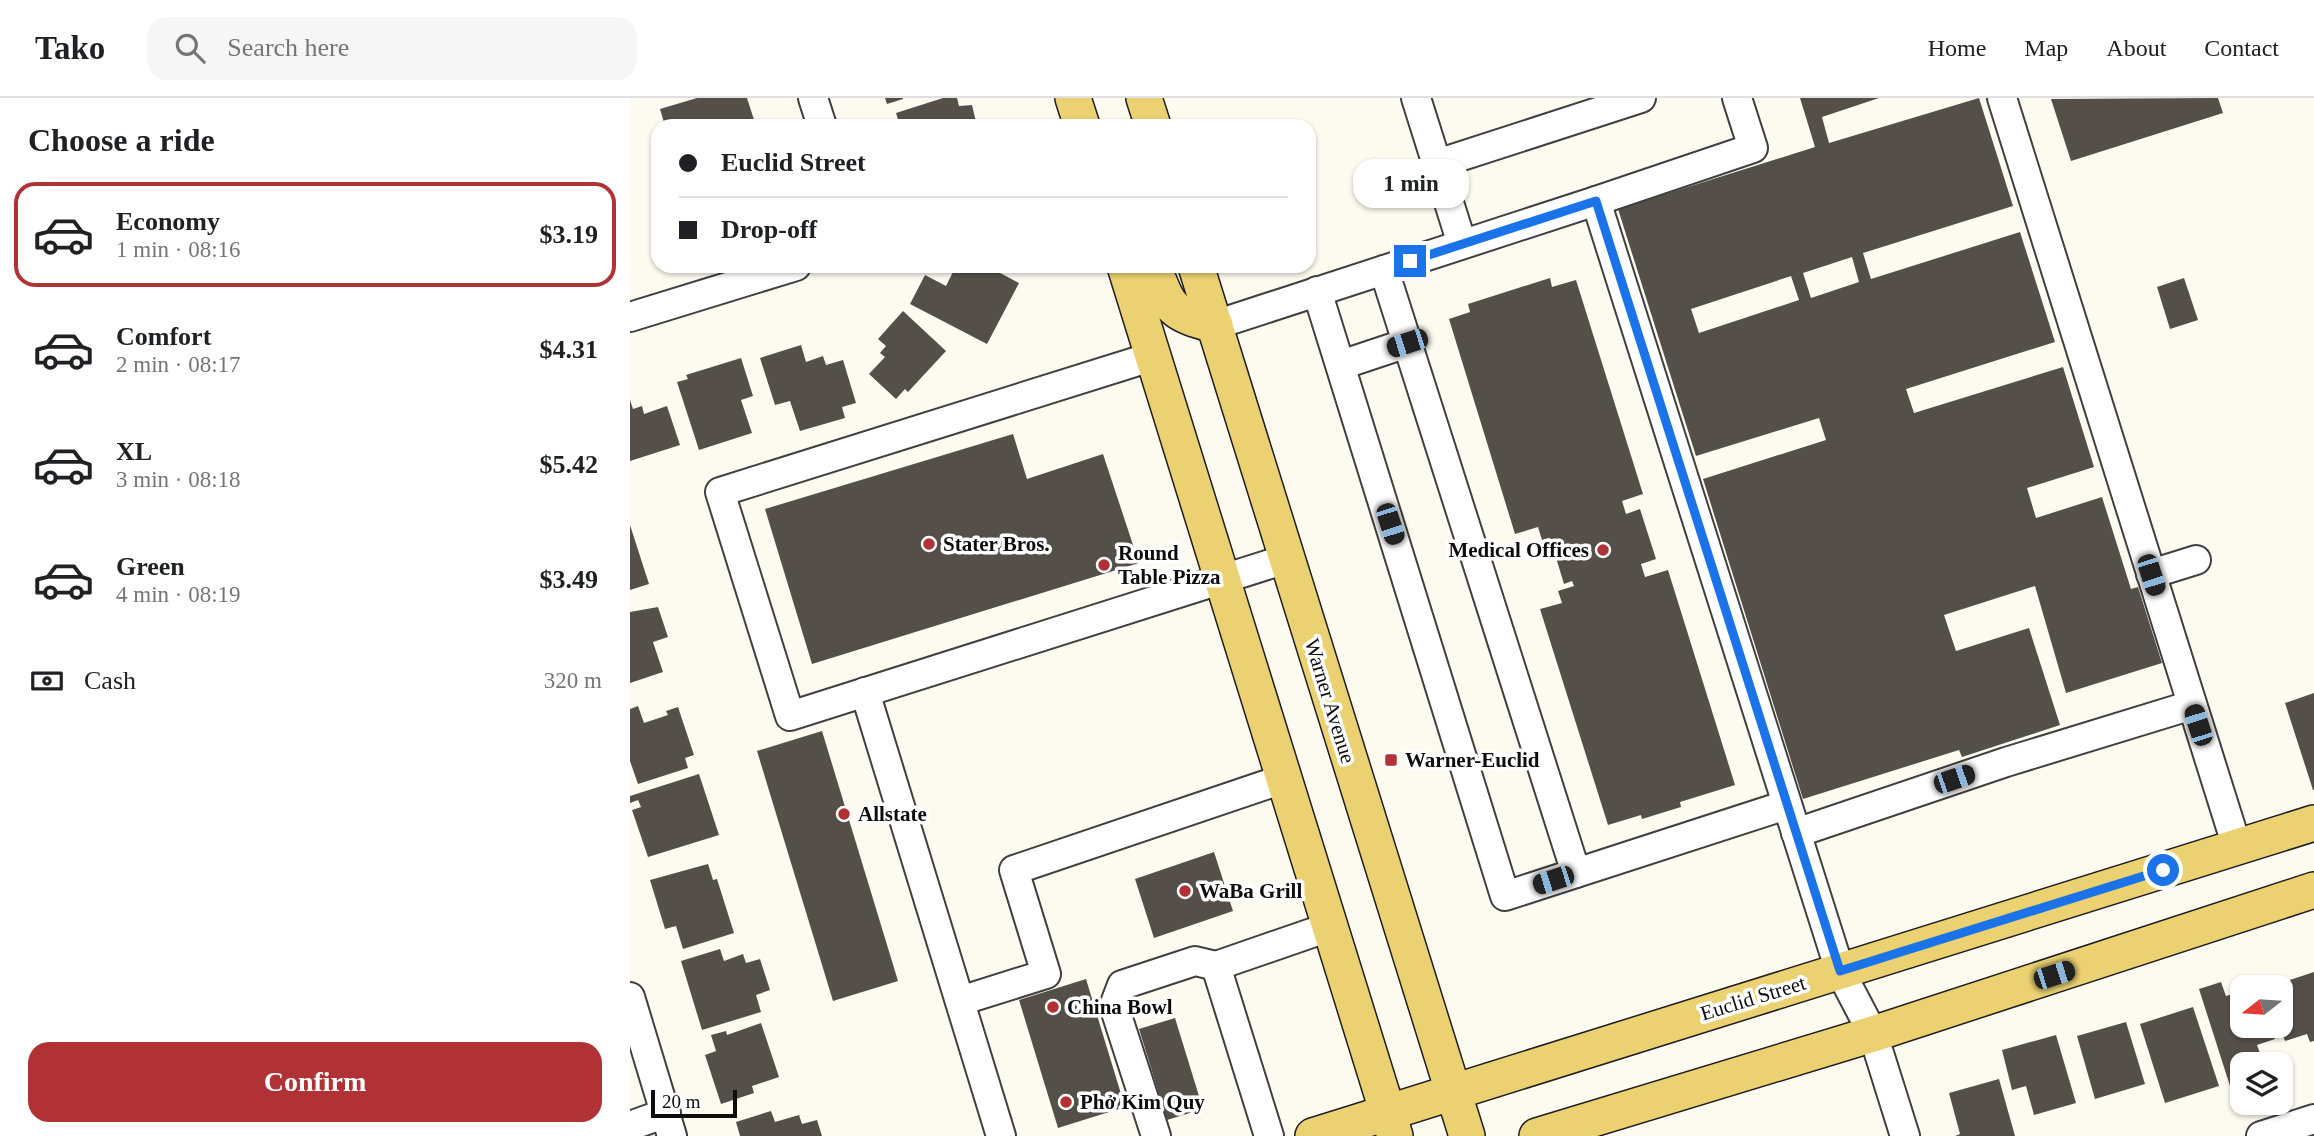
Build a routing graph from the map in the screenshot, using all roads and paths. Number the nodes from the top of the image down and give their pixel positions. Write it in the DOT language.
graph roads {
  1 [pos="813,98"];
  2 [pos="1073,98"];
  3 [pos="1144,98"];
  4 [pos="1416,98"];
  5 [pos="1642,98"];
  6 [pos="1737,98"];
  7 [pos="2002,98"];
  8 [pos="820,119"];
  9 [pos="1080,119"];
  10 [pos="1151,119"];
  11 [pos="1437,164"];
  12 [pos="1596,201"];
  13 [pos="1462,244"];
  14 [pos="1384,270"];
  15 [pos="773,273"];
  16 [pos="1127,273"];
  17 [pos="1156,273"];
  18 [pos="1198,273"];
  19 [pos="1317,291"];
  20 [pos="630,317"];
  21 [pos="1215,325"];
  22 [pos="1407,343"];
  23 [pos="1152,357"];
  24 [pos="1341,365"];
  25 [pos="1286,559"];
  26 [pos="2196,560"];
  27 [pos="2151,575"];
  28 [pos="1221,580"];
  29 [pos="865,692"];
  30 [pos="2192,705"];
  31 [pos="1283,779"];
  32 [pos="1786,804"];
  33 [pos="2314,823"];
  34 [pos="1796,833"];
  35 [pos="2237,847"];
  36 [pos="1576,873"];
  37 [pos="2314,890"];
  38 [pos="1329,927"];
  39 [pos="1216,966"];
  40 [pos="1840,971"];
  41 [pos="630,997"];
  42 [pos="960,1002"];
  43 [pos="1873,1034"];
  44 [pos="1452,1092"];
  45 [pos="2314,1119"];
  46 [pos="1391,1124"];
  47 [pos="669,1125"];
  48 [pos="630,1126"];
  49 [pos="1903,1135"];
  50 [pos="1001,1136"];
  51 [pos="1156,1136"];
  52 [pos="1269,1136"];
  53 [pos="1313,1136"];
  54 [pos="1467,1136"];
  55 [pos="1536,1136"];
  56 [pos="2260,1136"];
  1 -- 8 [label="street"];
  2 -- 9 [label="main road"];
  3 -- 10 [label="main road"];
  4 -- 11 [label="street"];
  5 -- 11 [label="street"];
  6 -- 12 [label="street"];
  7 -- 27 [label="street"];
  11 -- 13 [label="street"];
  12 -- 13 [label="street"];
  12 -- 32 [label="street"];
  13 -- 14 [label="street"];
  14 -- 19 [label="street"];
  14 -- 22 [label="street"];
  15 -- 20 [label="street"];
  16 -- 23 [label="main road"];
  17 -- 21 [label="main road"];
  18 -- 21 [label="main road, Warner Avenue"];
  19 -- 21 [label="street"];
  19 -- 24 [label="street"];
  21 -- 25 [label="main road, Warner Avenue"];
  22 -- 24 [label="street"];
  22 -- 36 [label="street"];
  23 -- 28 [label="main road"];
  23 -- 29 [label="street"];
  24 -- 36 [label="street"];
  25 -- 28 [label="street"];
  25 -- 44 [label="main road, Warner Avenue"];
  26 -- 27 [label="street"];
  27 -- 30 [label="street"];
  28 -- 29 [label="street"];
  28 -- 31 [label="main road"];
  29 -- 42 [label="street"];
  30 -- 34 [label="street"];
  30 -- 35 [label="street"];
  31 -- 38 [label="main road"];
  31 -- 42 [label="street"];
  32 -- 34 [label="street"];
  32 -- 36 [label="street"];
  33 -- 35 [label="main road, Euclid Street"];
  34 -- 40 [label="street"];
  35 -- 40 [label="main road, Euclid Street"];
  37 -- 43 [label="main road"];
  38 -- 39 [label="street"];
  38 -- 46 [label="main road"];
  39 -- 51 [label="street"];
  39 -- 52 [label="street"];
  40 -- 43 [label="street"];
  40 -- 44 [label="main road, Euclid Street"];
  41 -- 47 [label="street"];
  42 -- 50 [label="street"];
  43 -- 49 [label="street"];
  43 -- 55 [label="main road"];
  44 -- 46 [label="main road, Euclid Street"];
  44 -- 54 [label="main road, Warner Avenue"];
  45 -- 56 [label="street"];
  46 -- 53 [label="main road, Euclid Street"];
  47 -- 48 [label="street"];
}
